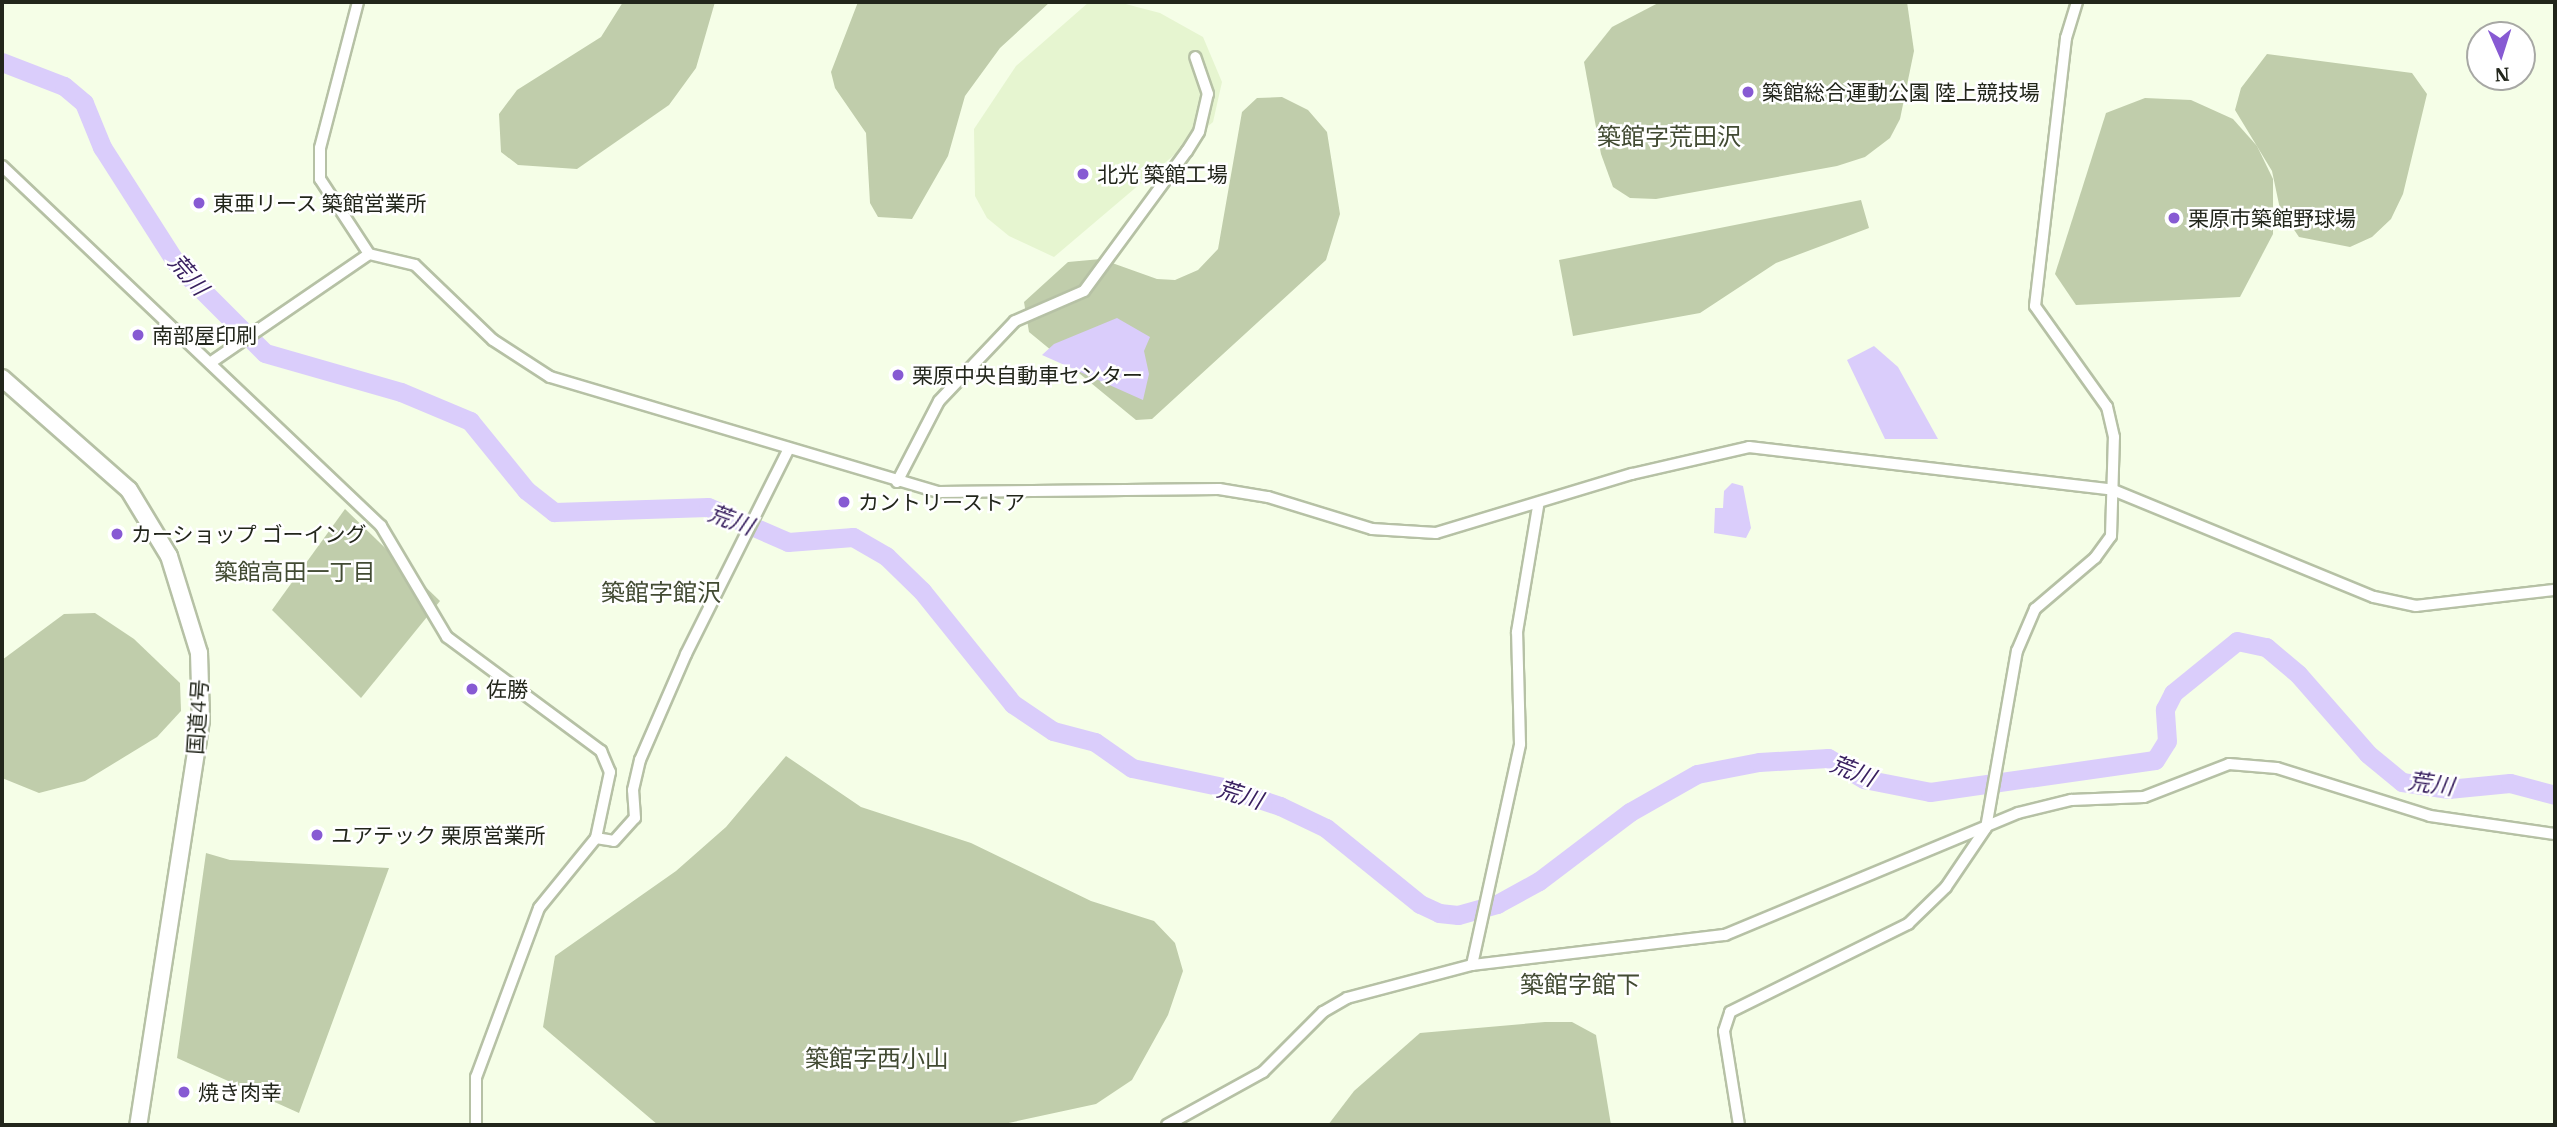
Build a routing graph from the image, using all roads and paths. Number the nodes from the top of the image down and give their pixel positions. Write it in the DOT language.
graph roads {
  1 [pos="358,2"];
  2 [pos="2077,2"];
  3 [pos="1195,57"];
  4 [pos="2,166"];
  5 [pos="369,254"];
  6 [pos="210,363"];
  7 [pos="2,378"];
  8 [pos="789,448"];
  9 [pos="897,482"];
  10 [pos="2113,490"];
  11 [pos="1538,506"];
  12 [pos="2555,590"];
  13 [pos="1986,828"];
  14 [pos="2555,834"];
  15 [pos="596,838"];
  16 [pos="1472,965"];
  17 [pos="138,1125"];
  18 [pos="476,1125"];
  19 [pos="1167,1125"];
  20 [pos="1739,1125"];
  1 -- 5 [label="street"];
  2 -- 10 [label="street"];
  3 -- 9 [label="street"];
  4 -- 6 [label="street"];
  5 -- 6 [label="street"];
  5 -- 8 [label="street"];
  6 -- 15 [label="street"];
  7 -- 17 [label="highway, 国道4号"];
  8 -- 9 [label="street"];
  8 -- 15 [label="street"];
  9 -- 11 [label="street"];
  10 -- 11 [label="street"];
  10 -- 12 [label="street"];
  10 -- 13 [label="street"];
  11 -- 16 [label="street"];
  13 -- 14 [label="street"];
  13 -- 16 [label="street"];
  13 -- 20 [label="street"];
  15 -- 18 [label="street"];
  16 -- 19 [label="street"];
}
